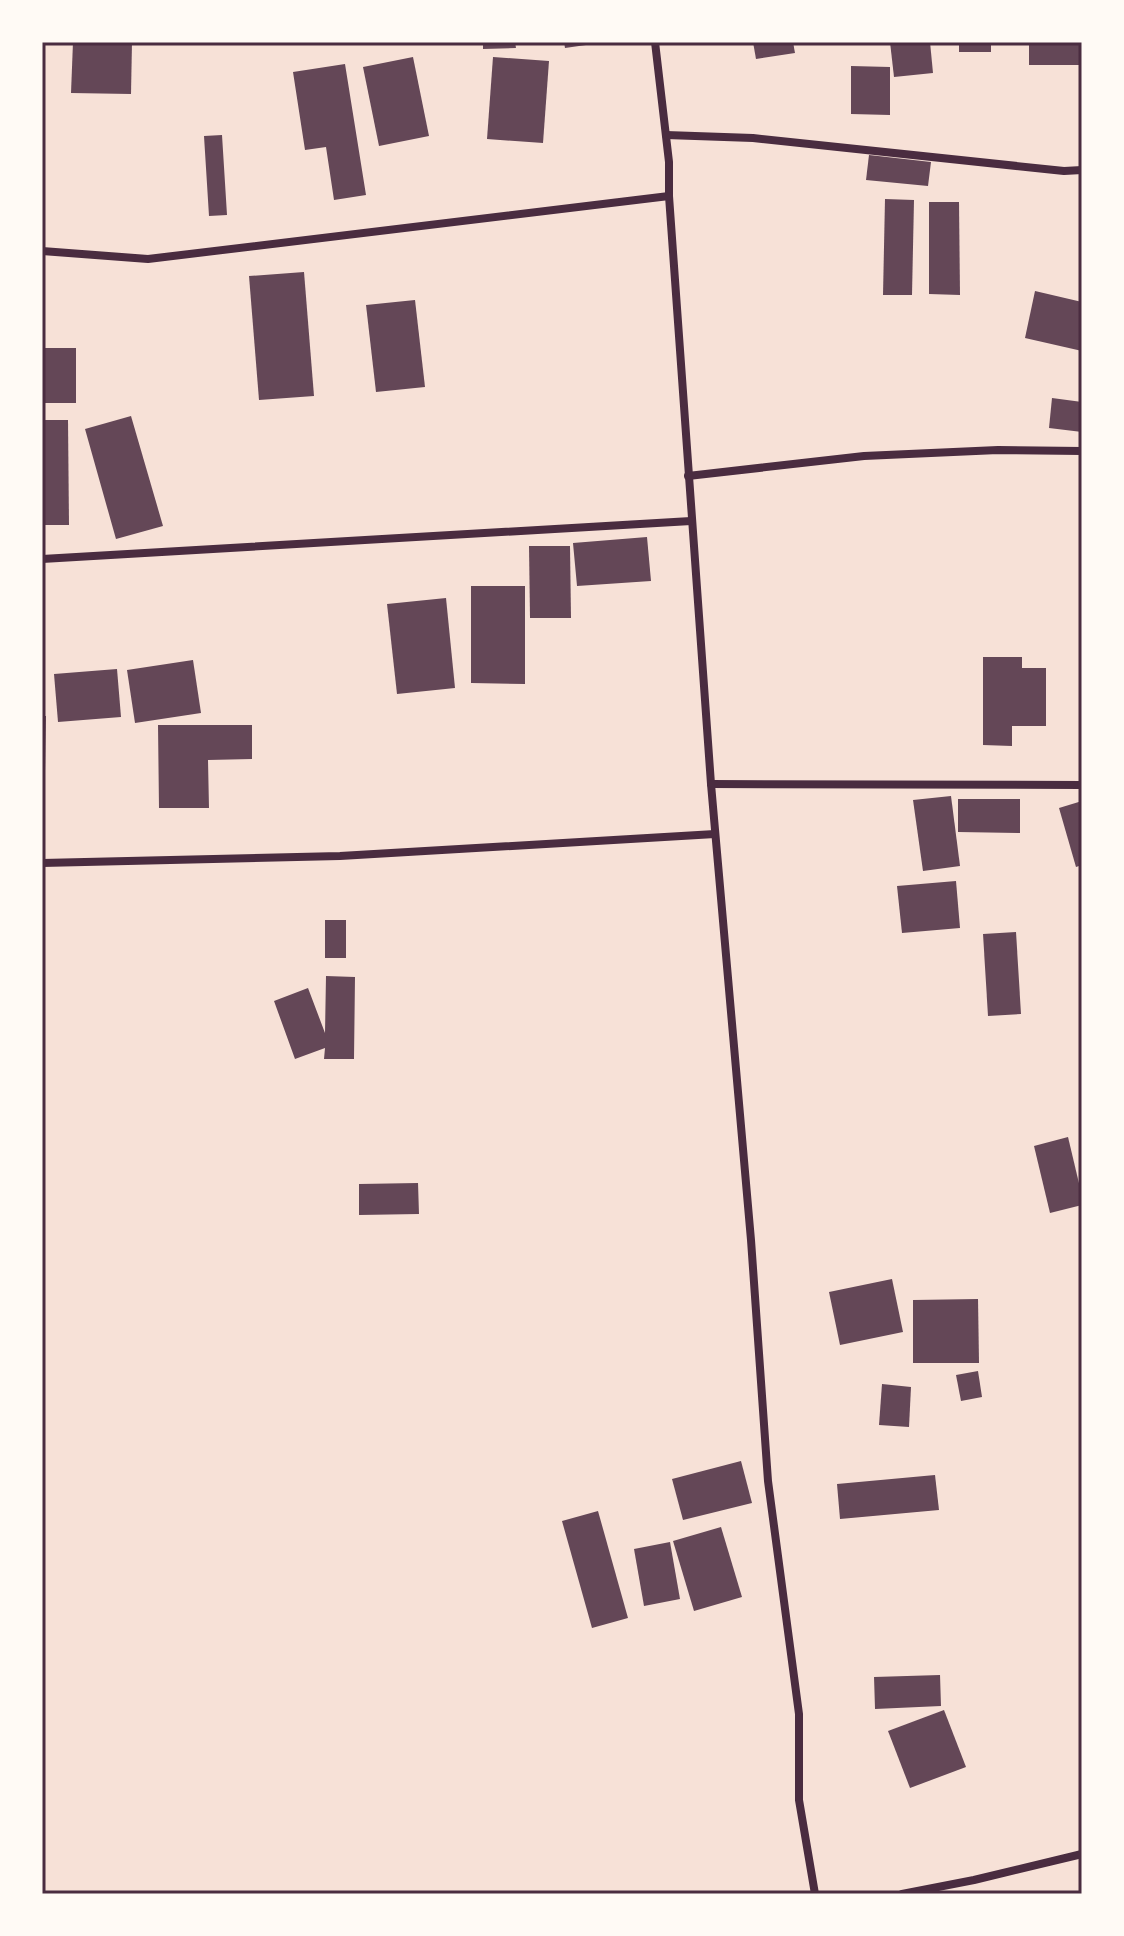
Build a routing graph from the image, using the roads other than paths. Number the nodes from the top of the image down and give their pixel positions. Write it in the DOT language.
graph roads {
  1 [pos="655,42"];
  2 [pos="666,135"];
  3 [pos="1082,170"];
  4 [pos="669,196"];
  5 [pos="42,251"];
  6 [pos="1082,451"];
  7 [pos="688,476"];
  8 [pos="691,521"];
  9 [pos="42,559"];
  10 [pos="711,784"];
  11 [pos="1082,785"];
  12 [pos="715,834"];
  13 [pos="42,863"];
  14 [pos="1082,1854"];
  15 [pos="815,1894"];
  16 [pos="902,1894"];
  1 -- 2 [label="street"];
  2 -- 3 [label="street"];
  2 -- 4 [label="street"];
  4 -- 5 [label="street"];
  4 -- 7 [label="street"];
  6 -- 7 [label="street"];
  7 -- 8 [label="street"];
  8 -- 9 [label="street"];
  8 -- 10 [label="street"];
  10 -- 11 [label="street"];
  10 -- 12 [label="street"];
  12 -- 13 [label="street"];
  12 -- 15 [label="street"];
  14 -- 16 [label="street"];
}
